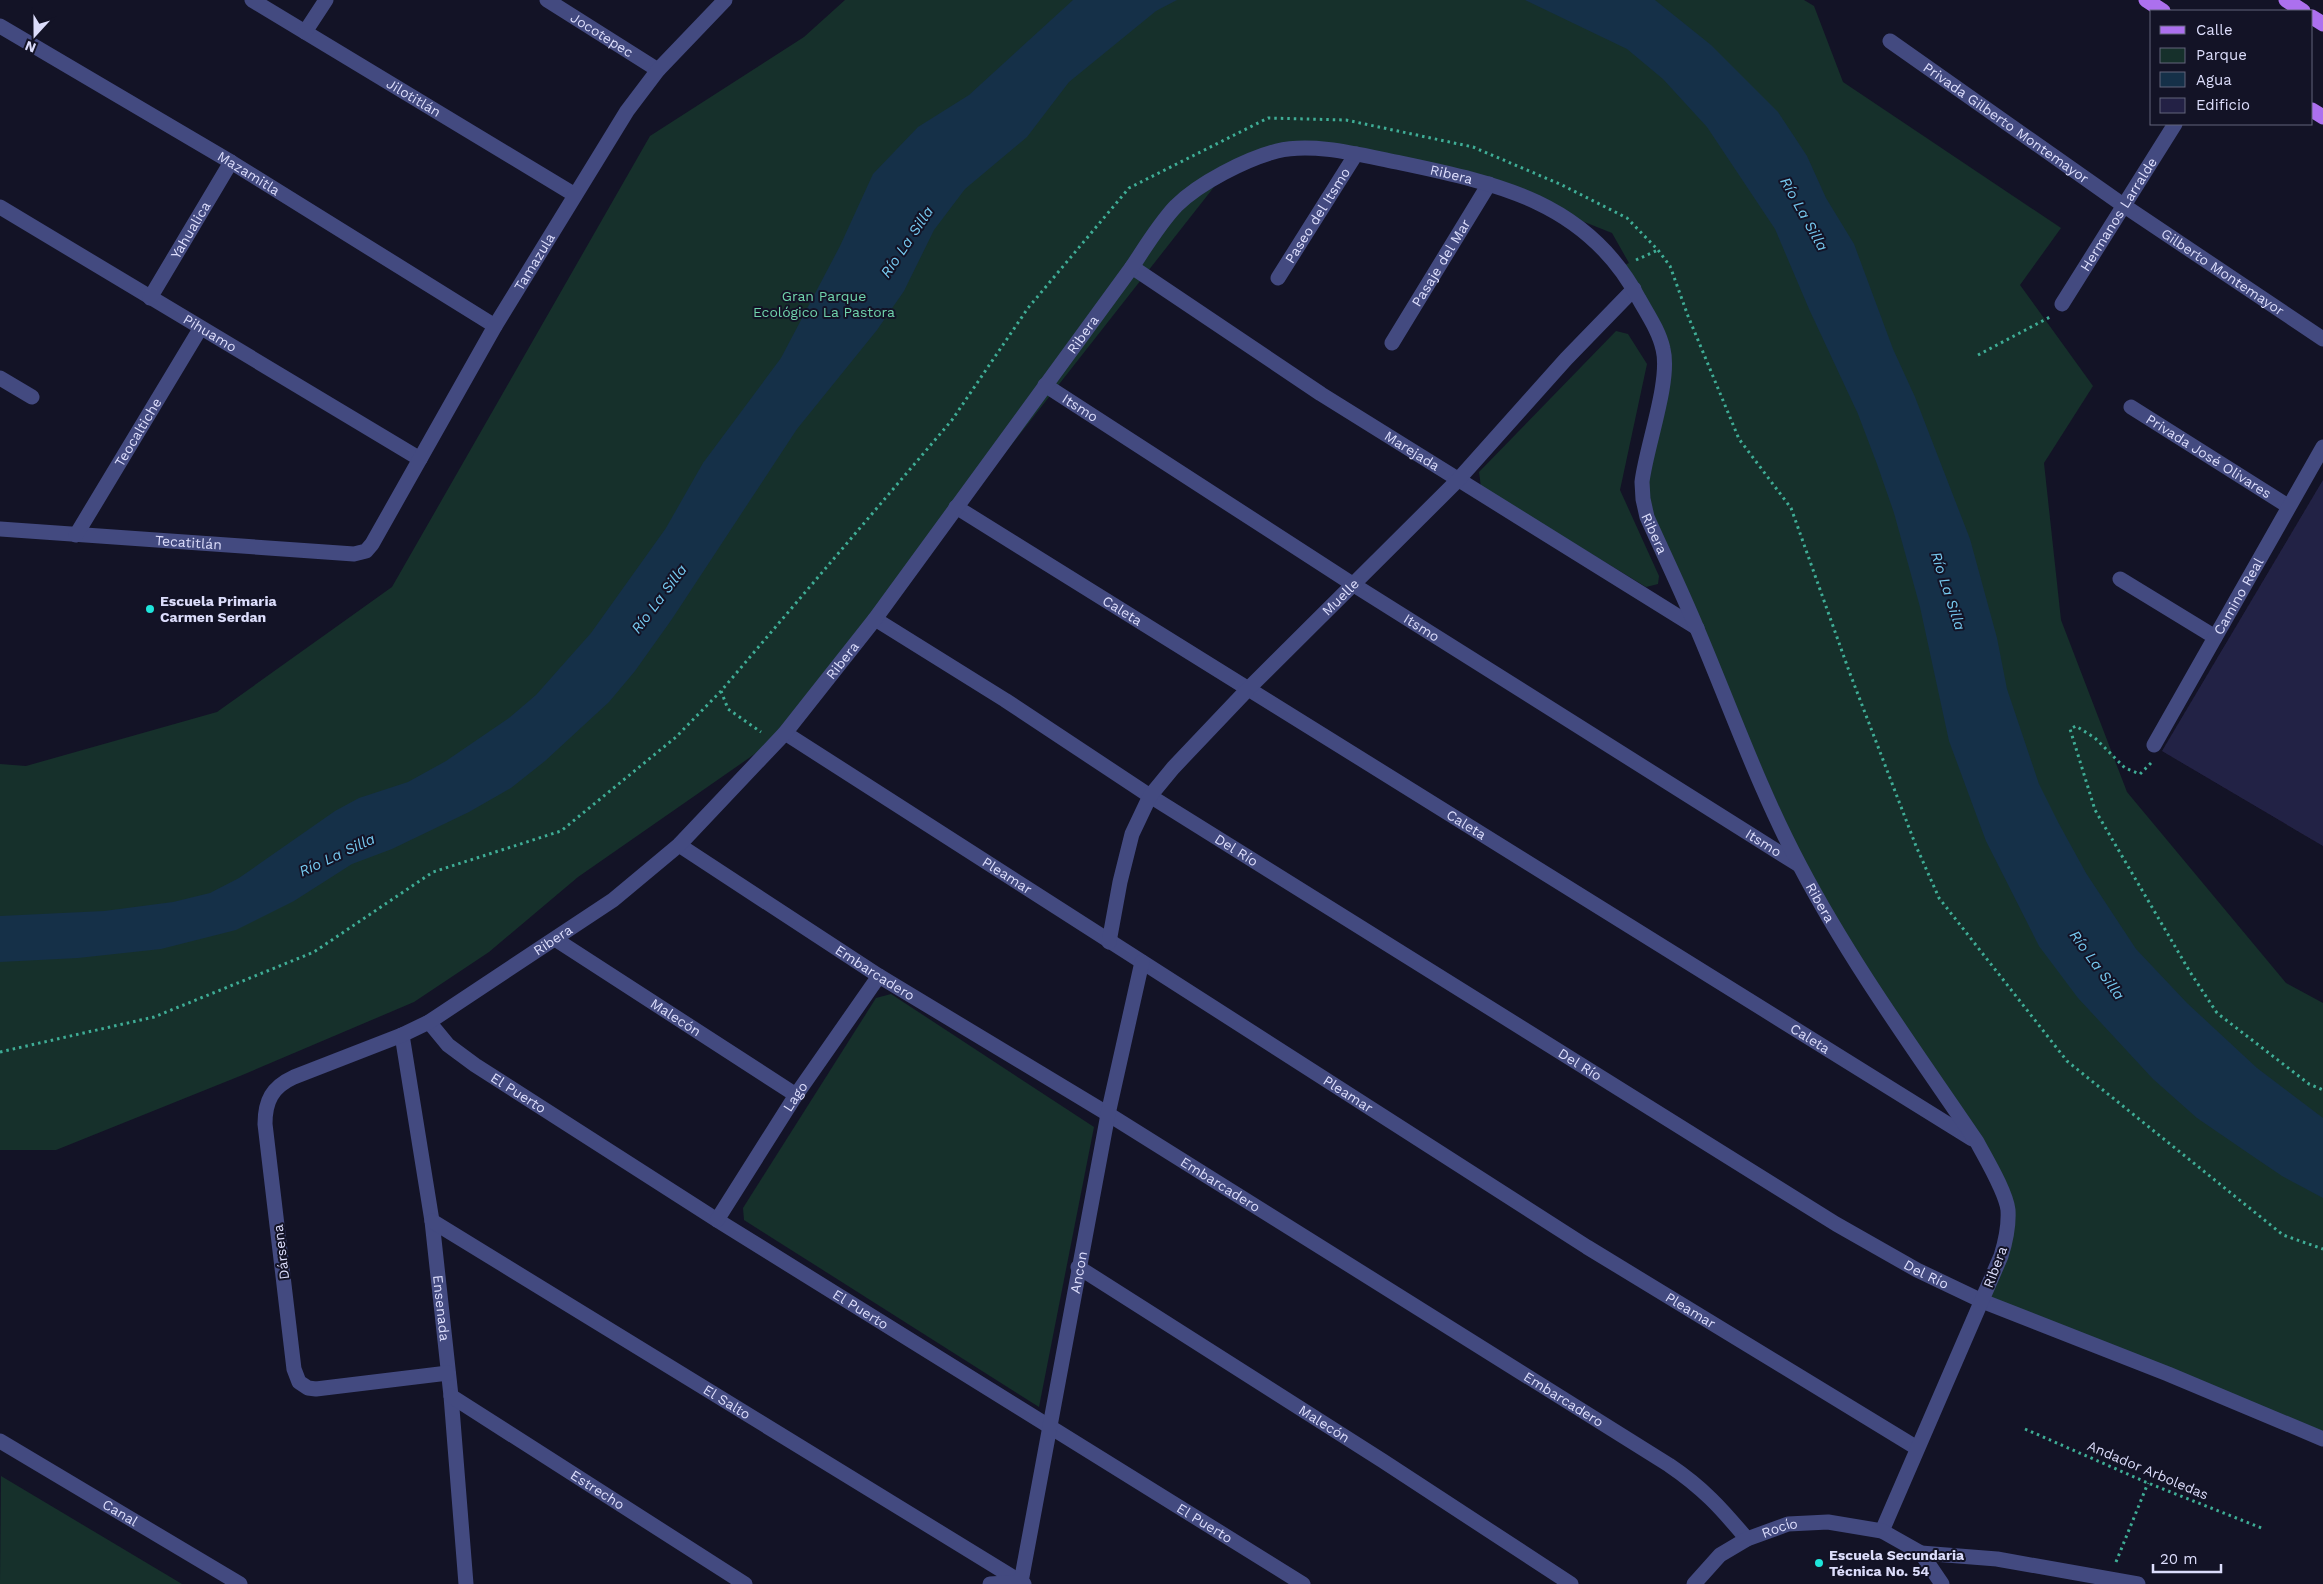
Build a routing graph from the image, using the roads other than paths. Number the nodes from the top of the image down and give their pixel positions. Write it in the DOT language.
graph roads {
  1 [pos="252,0"];
  2 [pos="326,0"];
  3 [pos="547,0"];
  4 [pos="725,0"];
  5 [pos="2146,0"];
  6 [pos="2286,0"];
  7 [pos="2161,10"];
  8 [pos="2301,10"];
  9 [pos="0,26"];
  10 [pos="305,32"];
  11 [pos="1890,42"];
  12 [pos="658,70"];
  13 [pos="2174,125"];
  14 [pos="1356,154"];
  15 [pos="231,162"];
  16 [pos="1489,184"];
  17 [pos="575,195"];
  18 [pos="2123,205"];
  19 [pos="0,207"];
  20 [pos="1132,267"];
  21 [pos="1278,278"];
  22 [pos="1634,289"];
  23 [pos="150,298"];
  24 [pos="2062,304"];
  25 [pos="494,326"];
  26 [pos="200,329"];
  27 [pos="2323,339"];
  28 [pos="1392,343"];
  29 [pos="0,378"];
  30 [pos="1045,385"];
  31 [pos="32,397"];
  32 [pos="2131,407"];
  33 [pos="2323,447"];
  34 [pos="420,459"];
  35 [pos="1457,480"];
  36 [pos="2288,506"];
  37 [pos="956,507"];
  38 [pos="0,529"];
  39 [pos="76,535"];
  40 [pos="372,544"];
  41 [pos="2120,579"];
  42 [pos="1354,585"];
  43 [pos="875,619"];
  44 [pos="1697,628"];
  45 [pos="2215,637"];
  46 [pos="1248,689"];
  47 [pos="780,737"];
  48 [pos="2154,745"];
  49 [pos="1150,796"];
  50 [pos="679,845"];
  51 [pos="1799,865"];
  52 [pos="555,939"];
  53 [pos="1109,942"];
  54 [pos="1142,962"];
  55 [pos="879,976"];
  56 [pos="429,1022"];
  57 [pos="402,1035"];
  58 [pos="796,1095"];
  59 [pos="267,1101"];
  60 [pos="1108,1114"];
  61 [pos="1977,1142"];
  62 [pos="717,1220"];
  63 [pos="432,1221"];
  64 [pos="1078,1267"];
  65 [pos="1982,1300"];
  66 [pos="448,1373"];
  67 [pos="451,1396"];
  68 [pos="1050,1426"];
  69 [pos="2323,1439"];
  70 [pos="0,1441"];
  71 [pos="1917,1448"];
  72 [pos="1882,1531"];
  73 [pos="1747,1539"];
  74 [pos="1921,1553"];
  75 [pos="1022,1583"];
  76 [pos="240,1584"];
  77 [pos="466,1584"];
  78 [pos="745,1584"];
  79 [pos="990,1584"];
  80 [pos="1303,1584"];
  81 [pos="1571,1584"];
  82 [pos="1694,1584"];
  83 [pos="1942,1584"];
  84 [pos="2138,1584"];
  1 -- 10 [label="street, Jilotitlán"];
  2 -- 10 [label="street"];
  3 -- 12 [label="street, Jocotepec"];
  4 -- 12 [label="street, Tamazula"];
  5 -- 7 [label="main road"];
  6 -- 8 [label="main road"];
  9 -- 15 [label="street, Mazamitla"];
  10 -- 17 [label="street, Jilotitlán"];
  11 -- 18 [label="street, Privada Gilberto Montemayor"];
  12 -- 17 [label="street, Tamazula"];
  13 -- 18 [label="street, Hermanos Larralde"];
  14 -- 16 [label="street, Ribera"];
  14 -- 20 [label="street, Ribera"];
  14 -- 21 [label="street, Paseo del Itsmo"];
  15 -- 23 [label="street, Yahualica"];
  15 -- 25 [label="street, Mazamitla"];
  16 -- 22 [label="street, Ribera"];
  16 -- 28 [label="street, Pasaje del Mar"];
  17 -- 25 [label="street, Tamazula"];
  18 -- 24 [label="street, Hermanos Larralde"];
  18 -- 27 [label="street, Gilberto Montemayor"];
  19 -- 23 [label="street, Pihuamo"];
  20 -- 30 [label="street, Ribera"];
  20 -- 35 [label="street, Marejada"];
  22 -- 35 [label="street, Muelle"];
  22 -- 44 [label="street, Ribera"];
  23 -- 26 [label="street, Pihuamo"];
  25 -- 34 [label="street, Tamazula"];
  26 -- 34 [label="street, Pihuamo"];
  26 -- 39 [label="street, Teocaltiche"];
  29 -- 31 [label="street"];
  30 -- 37 [label="street, Ribera"];
  30 -- 42 [label="street, Itsmo"];
  32 -- 36 [label="street, Privada José Olivares"];
  33 -- 36 [label="street, Camino Real"];
  34 -- 40 [label="street, Tamazula"];
  35 -- 42 [label="street, Muelle"];
  35 -- 44 [label="street, Marejada"];
  36 -- 45 [label="street, Camino Real"];
  37 -- 43 [label="street, Ribera"];
  37 -- 46 [label="street, Caleta"];
  38 -- 39 [label="street, Tecatitlán"];
  39 -- 40 [label="street, Tecatitlán"];
  41 -- 45 [label="street"];
  42 -- 46 [label="street, Muelle"];
  42 -- 51 [label="street, Itsmo"];
  43 -- 47 [label="street, Ribera"];
  43 -- 49 [label="street, Del Río"];
  44 -- 51 [label="street, Ribera"];
  45 -- 48 [label="street, Camino Real"];
  46 -- 49 [label="street, Muelle"];
  46 -- 61 [label="street, Caleta"];
  47 -- 50 [label="street, Ribera"];
  47 -- 53 [label="street, Pleamar"];
  49 -- 53 [label="street, Muelle"];
  49 -- 65 [label="street, Del Río"];
  50 -- 52 [label="street, Ribera"];
  50 -- 55 [label="street, Embarcadero"];
  51 -- 61 [label="street, Ribera"];
  52 -- 56 [label="street, Ribera"];
  52 -- 58 [label="street, Malecón"];
  53 -- 54 [label="street, Pleamar"];
  54 -- 60 [label="street, Ancon"];
  54 -- 71 [label="street, Pleamar"];
  55 -- 58 [label="street, Lago"];
  55 -- 60 [label="street, Embarcadero"];
  56 -- 57 [label="street, Ribera"];
  56 -- 62 [label="street, El Puerto"];
  57 -- 59 [label="street, Ribera"];
  57 -- 63 [label="street, Ensenada"];
  58 -- 62 [label="street, Lago"];
  59 -- 66 [label="street, Dársena"];
  60 -- 64 [label="street, Ancon"];
  60 -- 73 [label="street, Embarcadero"];
  61 -- 65 [label="street, Ribera"];
  62 -- 68 [label="street, El Puerto"];
  63 -- 66 [label="street, Ensenada"];
  63 -- 75 [label="street, El Salto"];
  64 -- 68 [label="street, Ancon"];
  64 -- 81 [label="street, Malecón"];
  65 -- 69 [label="street, Del Río"];
  65 -- 71 [label="street, Ribera"];
  66 -- 67 [label="street, Ensenada"];
  67 -- 77 [label="street, Ensenada"];
  67 -- 78 [label="street, Estrecho"];
  68 -- 75 [label="street, Ancon"];
  68 -- 80 [label="street, El Puerto"];
  70 -- 76 [label="street, Canal"];
  71 -- 72 [label="street, Ribera"];
  72 -- 73 [label="street, Rocío"];
  72 -- 74 [label="street, Rocío"];
  73 -- 82 [label="street, Rocío"];
  74 -- 83 [label="street"];
  74 -- 84 [label="street"];
  75 -- 79 [label="street"];
}
